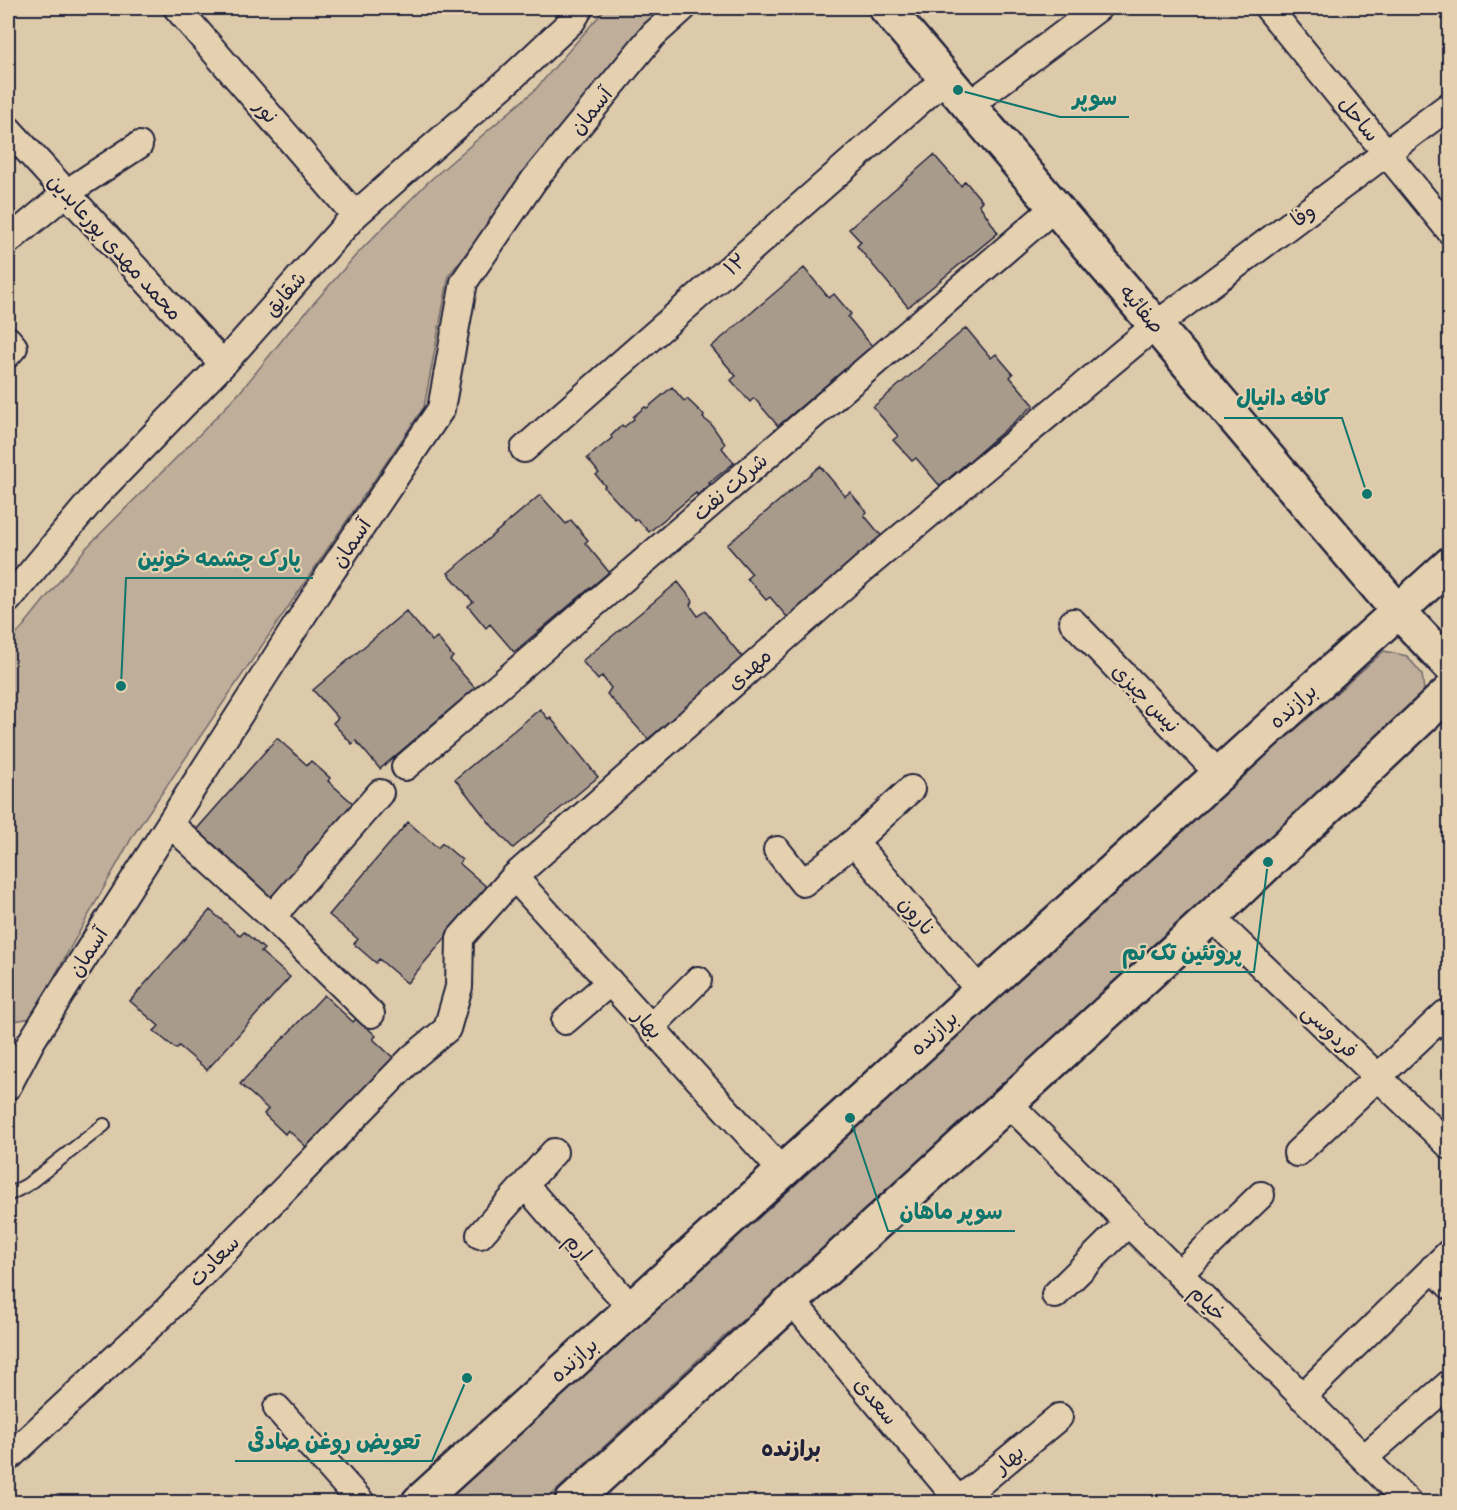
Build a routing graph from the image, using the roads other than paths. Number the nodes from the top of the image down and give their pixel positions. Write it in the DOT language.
graph roads {
  1 [pos="177,8"];
  2 [pos="580,8"];
  3 [pos="683,8"];
  4 [pos="886,8"];
  5 [pos="1098,8"];
  6 [pos="1268,8"];
  7 [pos="946,78"];
  8 [pos="969,105"];
  9 [pos="1449,105"];
  10 [pos="8,129"];
  11 [pos="139,145"];
  12 [pos="1387,152"];
  13 [pos="66,193"];
  14 [pos="1055,207"];
  15 [pos="355,215"];
  16 [pos="1449,231"];
  17 [pos="8,241"];
  18 [pos="1156,325"];
  19 [pos="8,340"];
  20 [pos="8,354"];
  21 [pos="223,364"];
  22 [pos="525,449"];
  23 [pos="1449,564"];
  24 [pos="8,600"];
  25 [pos="1398,611"];
  26 [pos="1073,622"];
  27 [pos="1449,666"];
  28 [pos="1449,691"];
  29 [pos="405,767"];
  30 [pos="1219,774"];
  31 [pos="911,789"];
  32 [pos="380,793"];
  33 [pos="170,824"];
  34 [pos="854,842"];
  35 [pos="777,850"];
  36 [pos="514,877"];
  37 [pos="272,917"];
  38 [pos="1211,917"];
  39 [pos="698,980"];
  40 [pos="610,982"];
  41 [pos="980,991"];
  42 [pos="371,1014"];
  43 [pos="1445,1014"];
  44 [pos="565,1021"];
  45 [pos="651,1027"];
  46 [pos="19,1045"];
  47 [pos="413,1057"];
  48 [pos="1378,1076"];
  49 [pos="8,1086"];
  50 [pos="1008,1103"];
  51 [pos="104,1125"];
  52 [pos="1449,1146"];
  53 [pos="555,1152"];
  54 [pos="1297,1153"];
  55 [pos="782,1171"];
  56 [pos="525,1185"];
  57 [pos="8,1195"];
  58 [pos="1260,1195"];
  59 [pos="1128,1223"];
  60 [pos="480,1235"];
  61 [pos="1444,1269"];
  62 [pos="1179,1274"];
  63 [pos="1055,1294"];
  64 [pos="792,1301"];
  65 [pos="631,1308"];
  66 [pos="1449,1383"];
  67 [pos="1302,1397"];
  68 [pos="277,1407"];
  69 [pos="1059,1417"];
  70 [pos="8,1458"];
  71 [pos="1364,1458"];
  72 [pos="958,1502"];
  73 [pos="361,1503"];
  74 [pos="419,1503"];
  75 [pos="572,1503"];
  76 [pos="1408,1503"];
  1 -- 15 [label="street, نور"];
  2 -- 15 [label="street, شقایق"];
  3 -- 33 [label="street, آسمان"];
  4 -- 7 [label="main road, صفائیه"];
  5 -- 8 [label="street"];
  6 -- 12 [label="street, ساحل"];
  7 -- 8 [label="main road, صفائیه"];
  7 -- 22 [label="street, ۱۲"];
  8 -- 14 [label="main road, صفائیه"];
  9 -- 12 [label="street, وفا"];
  10 -- 13 [label="street, محمد مهدی پورعابدین"];
  11 -- 13 [label="street"];
  12 -- 16 [label="street, ساحل"];
  12 -- 18 [label="street, وفا"];
  13 -- 17 [label="street"];
  13 -- 21 [label="street, محمد مهدی پورعابدین"];
  14 -- 18 [label="main road, صفائیه"];
  14 -- 29 [label="street, شرکت نفت"];
  15 -- 21 [label="street, شقایق"];
  18 -- 25 [label="main road, صفائیه"];
  18 -- 36 [label="street, مهدی"];
  19 -- 20 [label="street"];
  21 -- 24 [label="street, شقایق"];
  23 -- 25 [label="main road, برازنده"];
  25 -- 27 [label="main road, صفائیه"];
  25 -- 30 [label="main road, برازنده"];
  26 -- 30 [label="street, نیس چیزی"];
  28 -- 38 [label="main road"];
  30 -- 41 [label="main road, برازنده"];
  31 -- 34 [label="street"];
  32 -- 37 [label="street"];
  33 -- 37 [label="street"];
  33 -- 46 [label="street, آسمان"];
  34 -- 35 [label="street"];
  34 -- 41 [label="street, نارون"];
  36 -- 40 [label="street, بهار"];
  36 -- 47 [label="street, مهدی"];
  37 -- 42 [label="street"];
  38 -- 48 [label="street, فردوسی"];
  38 -- 50 [label="main road"];
  39 -- 45 [label="street"];
  40 -- 44 [label="street"];
  40 -- 45 [label="street, بهار"];
  41 -- 55 [label="main road, برازنده"];
  43 -- 48 [label="street"];
  45 -- 55 [label="street, بهار"];
  46 -- 49 [label="street, آسمان"];
  47 -- 70 [label="street, سعادت"];
  48 -- 52 [label="street, فردوسی"];
  48 -- 54 [label="street"];
  50 -- 59 [label="street, خیام"];
  50 -- 64 [label="main road"];
  51 -- 57 [label="lane"];
  53 -- 56 [label="street"];
  55 -- 65 [label="main road, برازنده"];
  56 -- 60 [label="street"];
  56 -- 65 [label="street, ارم"];
  58 -- 62 [label="street"];
  59 -- 62 [label="street, خیام"];
  59 -- 63 [label="street"];
  61 -- 67 [label="street"];
  62 -- 67 [label="street, خیام"];
  64 -- 72 [label="street, سعدی"];
  64 -- 75 [label="main road"];
  65 -- 74 [label="main road, برازنده"];
  66 -- 71 [label="street"];
  67 -- 71 [label="street, خیام"];
  68 -- 73 [label="street"];
  69 -- 72 [label="street, بهار"];
  71 -- 76 [label="street, خیام"];
}
